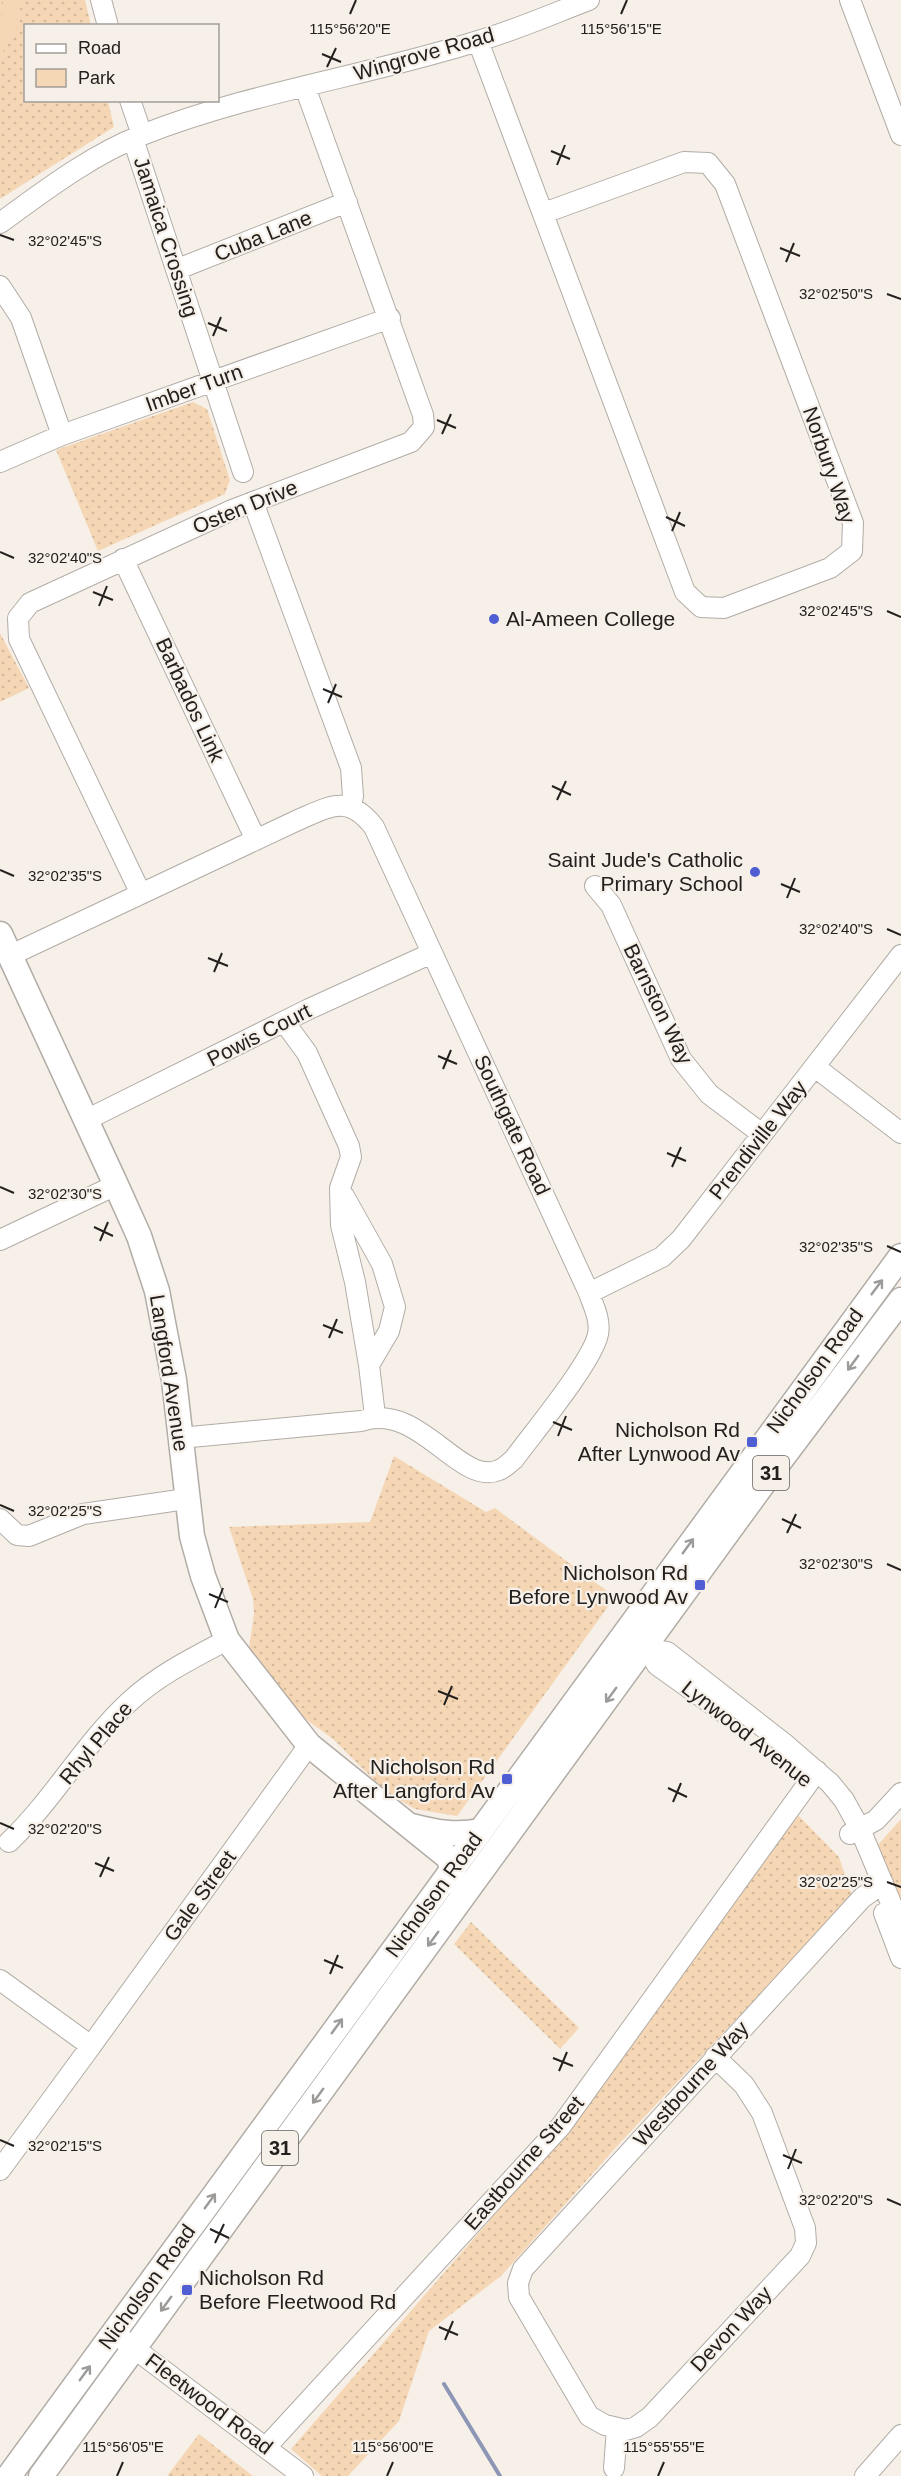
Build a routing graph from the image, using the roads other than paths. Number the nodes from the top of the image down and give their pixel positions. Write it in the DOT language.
graph roads {
  1 [pos="101,0"];
  2 [pos="589,0"];
  3 [pos="850,0"];
  4 [pos="107,24"];
  5 [pos="478,41"];
  6 [pos="305,87"];
  7 [pos="130,102"];
  8 [pos="901,135"];
  9 [pos="137,137"];
  10 [pos="347,202"];
  11 [pos="544,213"];
  12 [pos="0,224"];
  13 [pos="178,269"];
  14 [pos="0,286"];
  15 [pos="390,318"];
  16 [pos="212,381"];
  17 [pos="62,435"];
  18 [pos="0,462"];
  19 [pos="243,472"];
  20 [pos="253,502"];
  21 [pos="123,559"];
  22 [pos="351,806"];
  23 [pos="256,840"];
  24 [pos="595,886"];
  25 [pos="141,894"];
  26 [pos="0,934"];
  27 [pos="432,953"];
  28 [pos="11,955"];
  29 [pos="901,955"];
  30 [pos="285,1023"];
  31 [pos="815,1067"];
  32 [pos="86,1120"];
  33 [pos="901,1133"];
  34 [pos="762,1134"];
  35 [pos="116,1185"];
  36 [pos="340,1188"];
  37 [pos="0,1240"];
  38 [pos="901,1256"];
  39 [pos="588,1293"];
  40 [pos="901,1300"];
  41 [pos="369,1365"];
  42 [pos="375,1416"];
  43 [pos="180,1438"];
  44 [pos="186,1499"];
  45 [pos="0,1519"];
  46 [pos="638,1615"];
  47 [pos="232,1648"];
  48 [pos="645,1648"];
  49 [pos="591,1678"];
  50 [pos="306,1750"];
  51 [pos="814,1776"];
  52 [pos="901,1793"];
  53 [pos="404,1824"];
  54 [pos="480,1832"];
  55 [pos="855,1832"];
  56 [pos="9,1842"];
  57 [pos="492,1857"];
  58 [pos="453,1869"];
  59 [pos="879,1886"];
  60 [pos="457,1906"];
  61 [pos="901,1927"];
  62 [pos="901,1958"];
  63 [pos="0,1980"];
  64 [pos="92,2046"];
  65 [pos="716,2057"];
  66 [pos="0,2170"];
  67 [pos="114,2333"];
  68 [pos="134,2348"];
  69 [pos="617,2429"];
  70 [pos="901,2435"];
  71 [pos="267,2446"];
  72 [pos="614,2469"];
  73 [pos="874,2473"];
  74 [pos="9,2476"];
  75 [pos="41,2476"];
  76 [pos="303,2476"];
  1 -- 4 [label="street"];
  2 -- 5 [label="street, Wingrove Road"];
  3 -- 8 [label="street"];
  5 -- 6 [label="street, Wingrove Road"];
  5 -- 11 [label="street, Norbury Way"];
  6 -- 9 [label="street, Wingrove Road"];
  6 -- 10 [label="street, Osten Drive"];
  7 -- 9 [label="street, Jamaica Crossing"];
  9 -- 12 [label="street, Wingrove Road"];
  9 -- 13 [label="street, Jamaica Crossing"];
  10 -- 13 [label="street, Cuba Lane"];
  10 -- 15 [label="street, Osten Drive"];
  11 -- 11 [label="street, Norbury Way"];
  13 -- 16 [label="street, Jamaica Crossing"];
  14 -- 17 [label="street"];
  15 -- 16 [label="street, Imber Turn"];
  15 -- 20 [label="street, Osten Drive"];
  16 -- 17 [label="street, Imber Turn"];
  16 -- 19 [label="street, Jamaica Crossing"];
  17 -- 18 [label="street, Imber Turn"];
  20 -- 21 [label="street, Osten Drive"];
  20 -- 22 [label="street"];
  21 -- 23 [label="street, Barbados Link"];
  21 -- 25 [label="street, Osten Drive"];
  22 -- 23 [label="street"];
  22 -- 27 [label="street, Southgate Road"];
  23 -- 25 [label="street"];
  24 -- 34 [label="street, Barnston Way"];
  25 -- 28 [label="street"];
  26 -- 28 [label="main road, Langford Avenue"];
  27 -- 30 [label="street, Powis Court"];
  27 -- 39 [label="street, Southgate Road"];
  28 -- 32 [label="main road, Langford Avenue"];
  29 -- 31 [label="street, Prendiville Way"];
  30 -- 32 [label="street, Powis Court"];
  30 -- 36 [label="street"];
  31 -- 33 [label="street"];
  31 -- 34 [label="street, Prendiville Way"];
  32 -- 35 [label="main road, Langford Avenue"];
  34 -- 39 [label="street, Prendiville Way"];
  35 -- 37 [label="street"];
  35 -- 43 [label="main road, Langford Avenue"];
  36 -- 41 [label="street"];
  36 -- 41 [label="street"];
  46 -- 38 [label="main road, Nicholson Road / 31, one-way"];
  39 -- 42 [label="street, Southgate Road"];
  40 -- 48 [label="main road, Nicholson Road / 31, one-way"];
  41 -- 42 [label="street"];
  42 -- 43 [label="street, Southgate Road"];
  43 -- 44 [label="main road, Langford Avenue"];
  44 -- 45 [label="street"];
  44 -- 47 [label="main road, Langford Avenue"];
  46 -- 48 [label="street"];
  46 -- 49 [label="main road, Nicholson Road / 31"];
  47 -- 50 [label="main road, Langford Avenue"];
  47 -- 56 [label="street, Rhyl Place"];
  48 -- 49 [label="street"];
  48 -- 51 [label="street, Lynwood Avenue"];
  48 -- 57 [label="main road, Nicholson Road / 31, one-way"];
  49 -- 54 [label="main road, Nicholson Road / 31"];
  50 -- 53 [label="main road, Langford Avenue"];
  50 -- 58 [label="main road, Langford Avenue"];
  50 -- 64 [label="street, Gale Street"];
  51 -- 55 [label="street, Lynwood Avenue"];
  51 -- 71 [label="street, Eastbourne Street"];
  52 -- 55 [label="street"];
  53 -- 54 [label="main road"];
  53 -- 58 [label="main road, Langford Avenue"];
  54 -- 58 [label="main road, Nicholson Road / 31"];
  55 -- 59 [label="street, Lynwood Avenue"];
  57 -- 58 [label="main road"];
  57 -- 60 [label="main road, Nicholson Road / 31"];
  58 -- 60 [label="main road"];
  67 -- 58 [label="main road, Nicholson Road / 31, one-way"];
  59 -- 61 [label="street, Lynwood Avenue"];
  59 -- 62 [label="street, Lynwood Avenue"];
  59 -- 65 [label="street, Westbourne Way"];
  60 -- 68 [label="main road, Nicholson Road / 31, one-way"];
  63 -- 64 [label="street"];
  64 -- 66 [label="street, Gale Street"];
  65 -- 69 [label="street, Devon Way"];
  65 -- 69 [label="street, Westbourne Way"];
  67 -- 68 [label="street, Fleetwood Road"];
  74 -- 67 [label="main road, Nicholson Road / 31, one-way"];
  68 -- 71 [label="street, Fleetwood Road"];
  68 -- 75 [label="main road, Nicholson Road / 31"];
  69 -- 72 [label="street"];
  70 -- 73 [label="street"];
  71 -- 76 [label="street, Fleetwood Road"];
}
